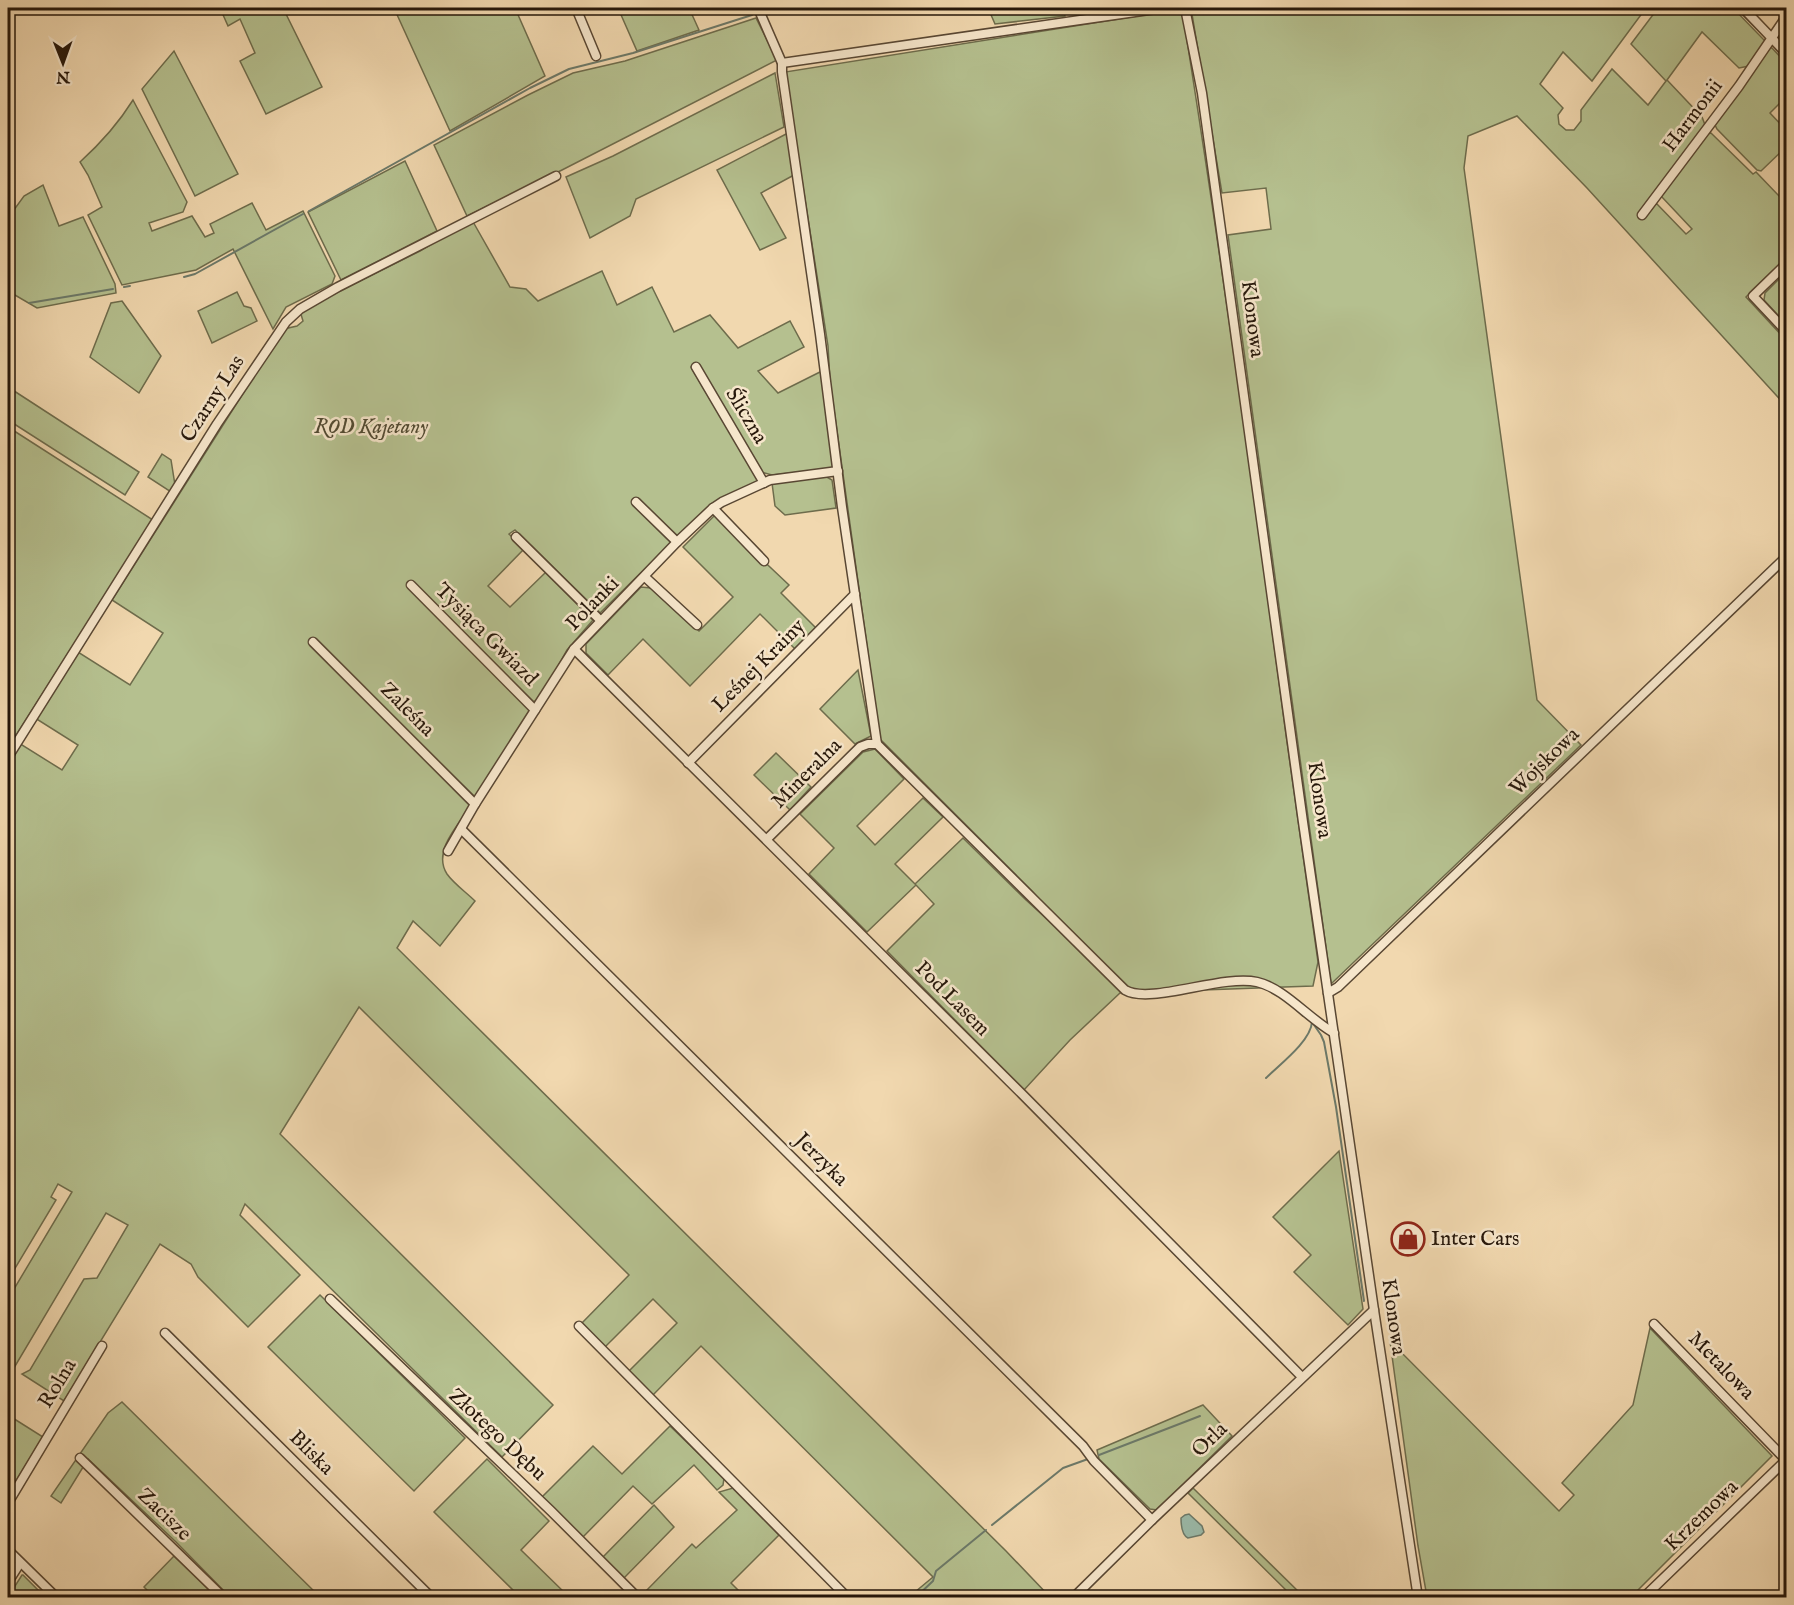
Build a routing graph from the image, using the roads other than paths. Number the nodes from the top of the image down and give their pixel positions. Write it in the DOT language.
graph roads {
  1 [pos="576,8"];
  2 [pos="758,8"];
  3 [pos="1163,8"];
  4 [pos="1185,8"];
  5 [pos="1743,8"];
  6 [pos="1786,17"];
  7 [pos="1772,37"];
  8 [pos="1786,53"];
  9 [pos="596,56"];
  10 [pos="782,63"];
  11 [pos="556,176"];
  12 [pos="1642,215"];
  13 [pos="1786,264"];
  14 [pos="1786,331"];
  15 [pos="696,367"];
  16 [pos="838,471"];
  17 [pos="764,483"];
  18 [pos="636,502"];
  19 [pos="713,508"];
  20 [pos="516,537"];
  21 [pos="677,542"];
  22 [pos="1786,557"];
  23 [pos="764,561"];
  24 [pos="645,577"];
  25 [pos="411,585"];
  26 [pos="855,594"];
  27 [pos="600,620"];
  28 [pos="697,625"];
  29 [pos="313,642"];
  30 [pos="574,649"];
  31 [pos="535,710"];
  32 [pos="877,744"];
  33 [pos="8,757"];
  34 [pos="688,763"];
  35 [pos="476,804"];
  36 [pos="461,829"];
  37 [pos="767,839"];
  38 [pos="448,851"];
  39 [pos="1328,993"];
  40 [pos="1334,1033"];
  41 [pos="330,1299"];
  42 [pos="1374,1310"];
  43 [pos="1654,1324"];
  44 [pos="579,1326"];
  45 [pos="165,1333"];
  46 [pos="102,1346"];
  47 [pos="1302,1377"];
  48 [pos="80,1458"];
  49 [pos="1786,1460"];
  50 [pos="8,1503"];
  51 [pos="1152,1520"];
  52 [pos="8,1550"];
  53 [pos="20,1563"];
  54 [pos="8,1582"];
  55 [pos="57,1598"];
  56 [pos="224,1598"];
  57 [pos="432,1598"];
  58 [pos="638,1598"];
  59 [pos="848,1598"];
  60 [pos="1073,1598"];
  61 [pos="1418,1598"];
  62 [pos="1643,1598"];
  1 -- 9 [label="street"];
  2 -- 10 [label="street"];
  3 -- 10 [label="street"];
  4 -- 39 [label="street, Klonowa"];
  5 -- 7 [label="street"];
  6 -- 7 [label="street, Harmonii"];
  7 -- 8 [label="street"];
  7 -- 12 [label="street, Harmonii"];
  10 -- 16 [label="street"];
  11 -- 33 [label="street, Czarny Las"];
  13 -- 14 [label="street"];
  15 -- 17 [label="street, Śliczna"];
  16 -- 17 [label="street, Polanki"];
  16 -- 26 [label="street"];
  17 -- 19 [label="street, Polanki"];
  18 -- 21 [label="street"];
  19 -- 21 [label="street, Polanki"];
  19 -- 23 [label="street"];
  20 -- 27 [label="street"];
  21 -- 24 [label="street, Polanki"];
  22 -- 39 [label="street, Wojskowa"];
  24 -- 27 [label="street, Polanki"];
  24 -- 28 [label="street"];
  25 -- 31 [label="street, Tysiąca Gwiazd"];
  26 -- 32 [label="street"];
  26 -- 34 [label="street, Leśnej Krainy"];
  27 -- 30 [label="street, Polanki"];
  29 -- 35 [label="street, Zaleśna"];
  30 -- 31 [label="street, Polanki"];
  30 -- 34 [label="street, Pod Lasem"];
  31 -- 35 [label="street, Polanki"];
  32 -- 37 [label="street, Mineralna"];
  32 -- 40 [label="street"];
  34 -- 37 [label="street, Pod Lasem"];
  35 -- 36 [label="street, Polanki"];
  36 -- 38 [label="street, Polanki"];
  36 -- 51 [label="street, Jerzyka"];
  37 -- 47 [label="street, Pod Lasem"];
  39 -- 40 [label="street, Klonowa"];
  40 -- 42 [label="street, Klonowa"];
  41 -- 58 [label="street, Złotego Dębu"];
  42 -- 47 [label="street, Orla"];
  42 -- 61 [label="street, Klonowa"];
  43 -- 49 [label="street, Metalowa"];
  44 -- 59 [label="street"];
  45 -- 57 [label="street, Bliska"];
  46 -- 50 [label="street, Rolna"];
  47 -- 51 [label="street, Orla"];
  48 -- 56 [label="street, Zacisze"];
  49 -- 62 [label="street, Krzemowa"];
  51 -- 60 [label="street, Orla"];
  52 -- 53 [label="street"];
  53 -- 54 [label="street"];
  53 -- 55 [label="street"];
}
